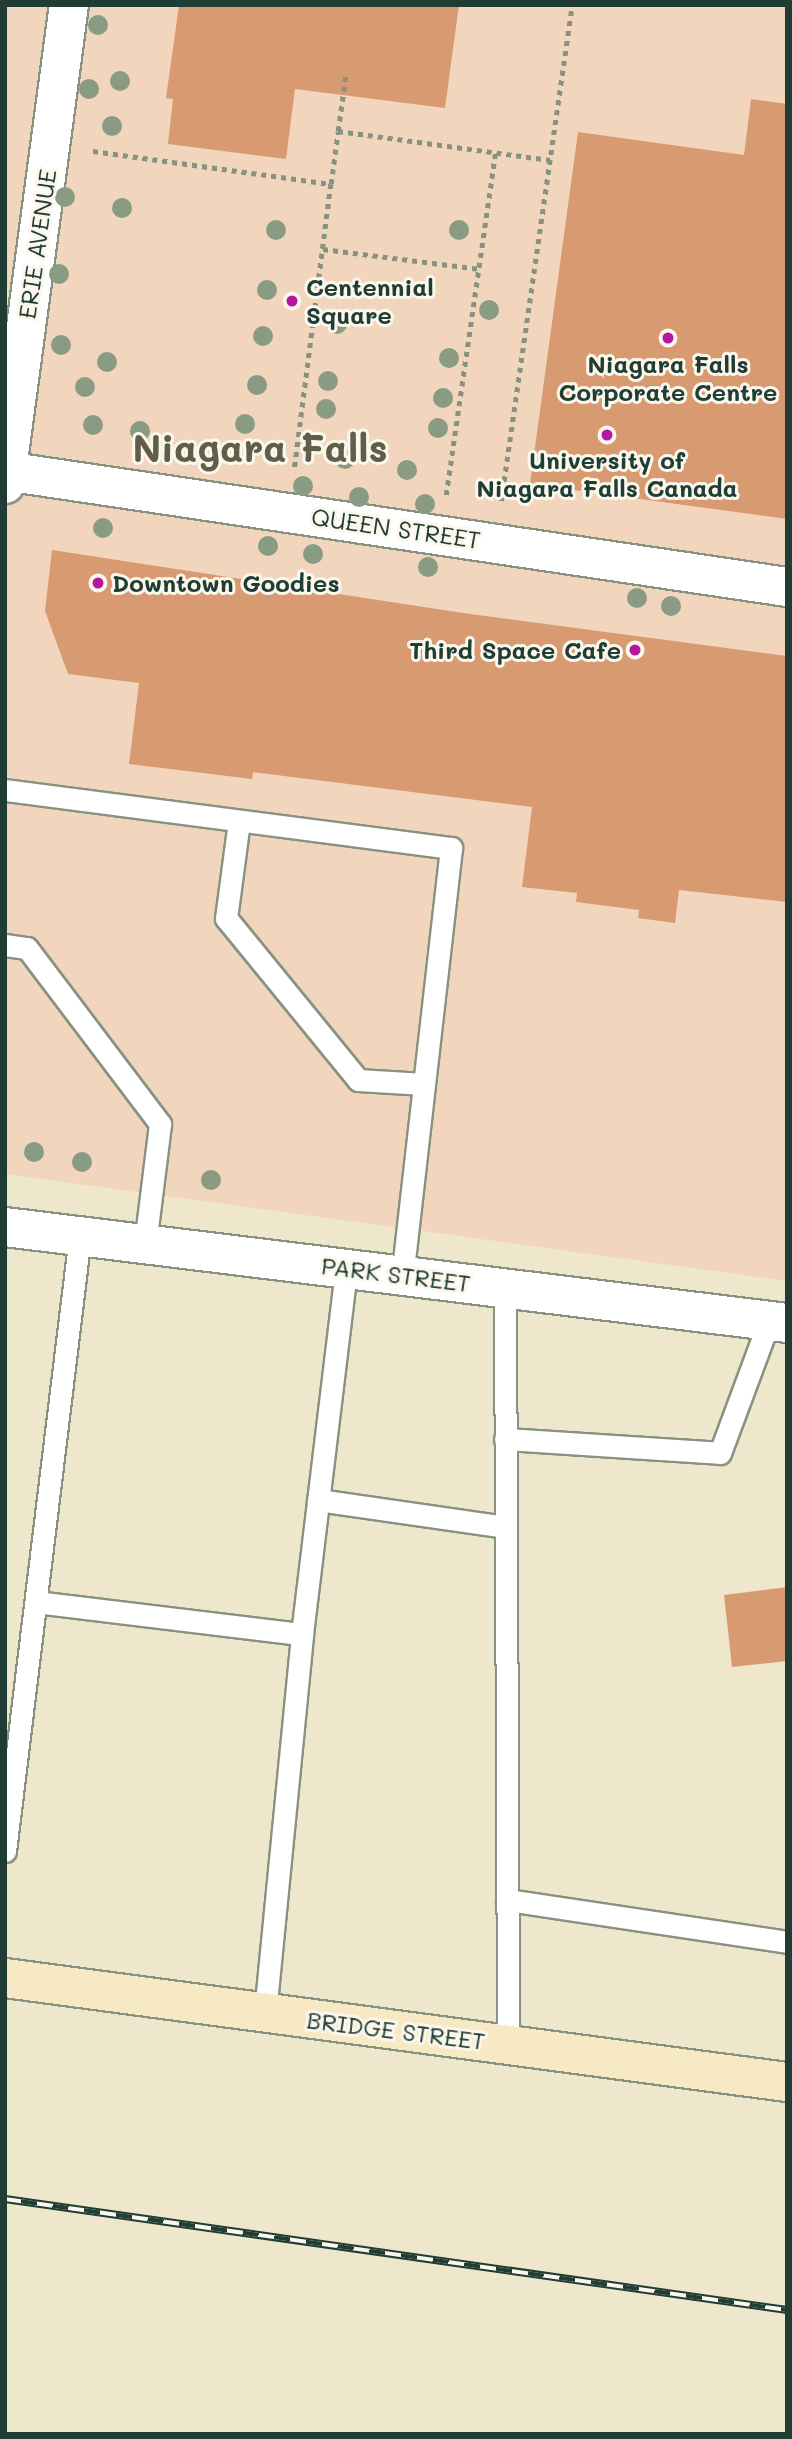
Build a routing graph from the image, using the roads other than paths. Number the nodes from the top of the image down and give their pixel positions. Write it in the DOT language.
graph roads {
  1 [pos="69,5"];
  2 [pos="6,475"];
  3 [pos="787,587"];
  4 [pos="5,790"];
  5 [pos="239,821"];
  6 [pos="5,945"];
  7 [pos="424,1084"];
  8 [pos="5,1227"];
  9 [pos="80,1236"];
  10 [pos="145,1244"];
  11 [pos="346,1268"];
  12 [pos="402,1275"];
  13 [pos="505,1287"];
  14 [pos="778,1322"];
  15 [pos="505,1439"];
  16 [pos="318,1500"];
  17 [pos="505,1527"];
  18 [pos="36,1602"];
  19 [pos="302,1634"];
  20 [pos="5,1851"];
  21 [pos="507,1900"];
  22 [pos="787,1942"];
  23 [pos="5,1978"];
  24 [pos="265,2013"];
  25 [pos="508,2045"];
  26 [pos="787,2082"];
  1 -- 2 [label="street, ERIE AVENUE"];
  2 -- 3 [label="street, QUEEN STREET"];
  4 -- 5 [label="lane"];
  5 -- 7 [label="lane"];
  5 -- 7 [label="lane"];
  6 -- 10 [label="lane"];
  7 -- 12 [label="lane"];
  8 -- 9 [label="street, PARK STREET"];
  9 -- 10 [label="street, PARK STREET"];
  9 -- 18 [label="lane"];
  10 -- 11 [label="street, PARK STREET"];
  11 -- 12 [label="street, PARK STREET"];
  11 -- 16 [label="lane"];
  12 -- 13 [label="street, PARK STREET"];
  13 -- 14 [label="street, PARK STREET"];
  13 -- 15 [label="lane"];
  14 -- 15 [label="lane"];
  15 -- 17 [label="lane"];
  16 -- 17 [label="lane"];
  16 -- 19 [label="lane"];
  17 -- 21 [label="lane"];
  18 -- 19 [label="lane"];
  18 -- 20 [label="lane"];
  19 -- 24 [label="lane"];
  21 -- 22 [label="lane"];
  21 -- 25 [label="lane"];
  23 -- 24 [label="main road, BRIDGE STREET"];
  24 -- 25 [label="main road, BRIDGE STREET"];
  25 -- 26 [label="main road, BRIDGE STREET"];
}
